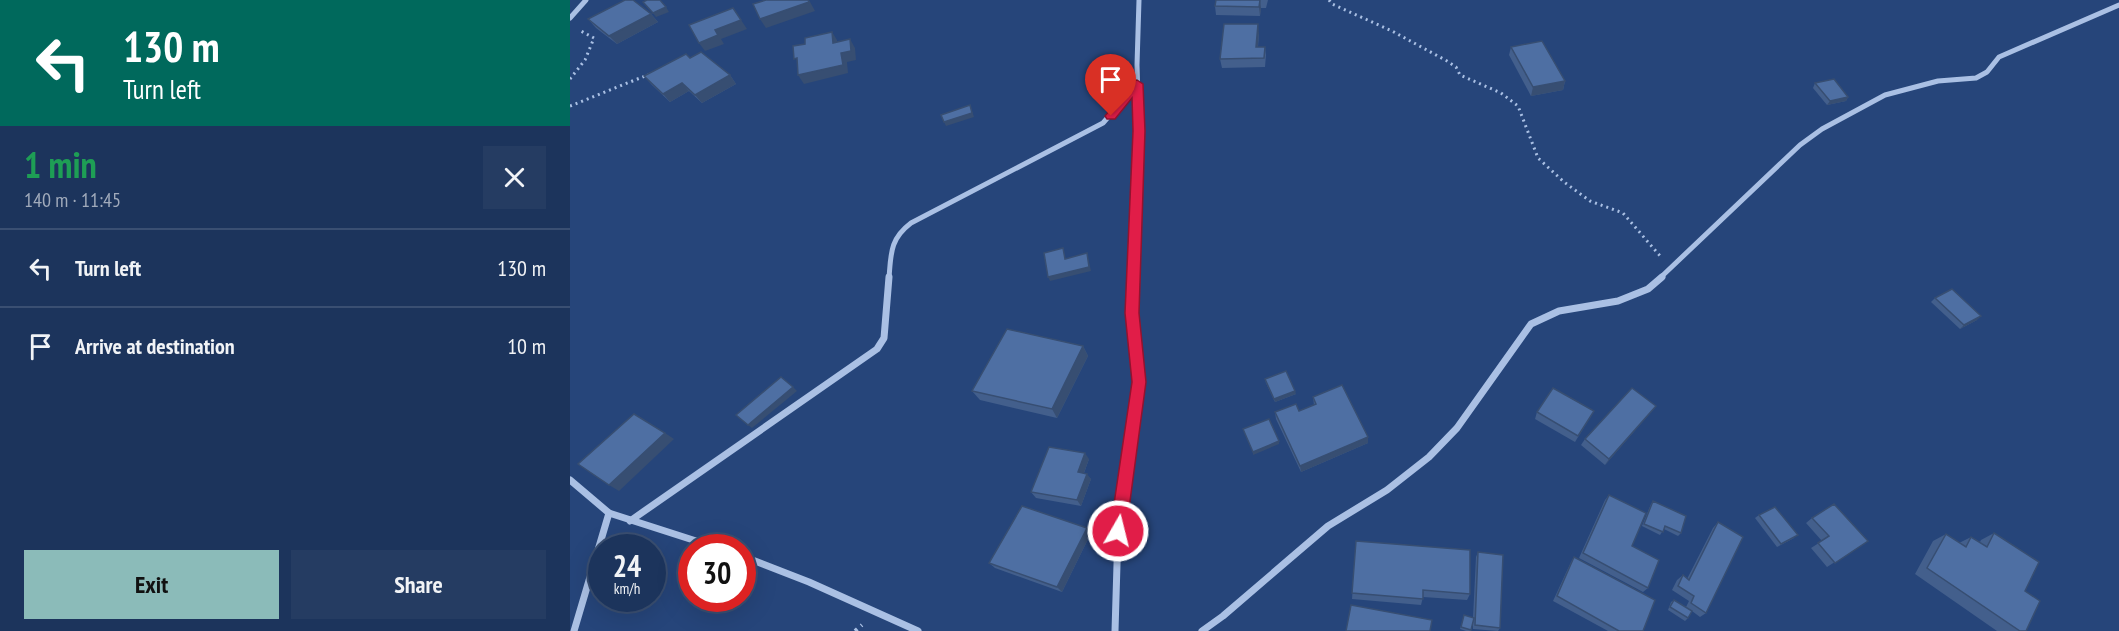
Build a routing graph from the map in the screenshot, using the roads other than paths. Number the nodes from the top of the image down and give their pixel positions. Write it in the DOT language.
graph roads {
  1 [pos="586,0"];
  2 [pos="1139,0"];
  3 [pos="2119,5"];
  4 [pos="570,18"];
  5 [pos="1137,84"];
  6 [pos="570,480"];
  7 [pos="609,513"];
  8 [pos="630,521"];
  9 [pos="678,536"];
  10 [pos="756,561"];
  11 [pos="574,631"];
  12 [pos="918,631"];
  13 [pos="1115,631"];
  14 [pos="1202,631"];
  1 -- 4 [label="street"];
  2 -- 5 [label="street"];
  3 -- 14 [label="street"];
  5 -- 8 [label="street"];
  5 -- 13 [label="street"];
  6 -- 7 [label="street"];
  7 -- 8 [label="street"];
  7 -- 11 [label="street"];
  8 -- 9 [label="street"];
  10 -- 12 [label="street"];
}
